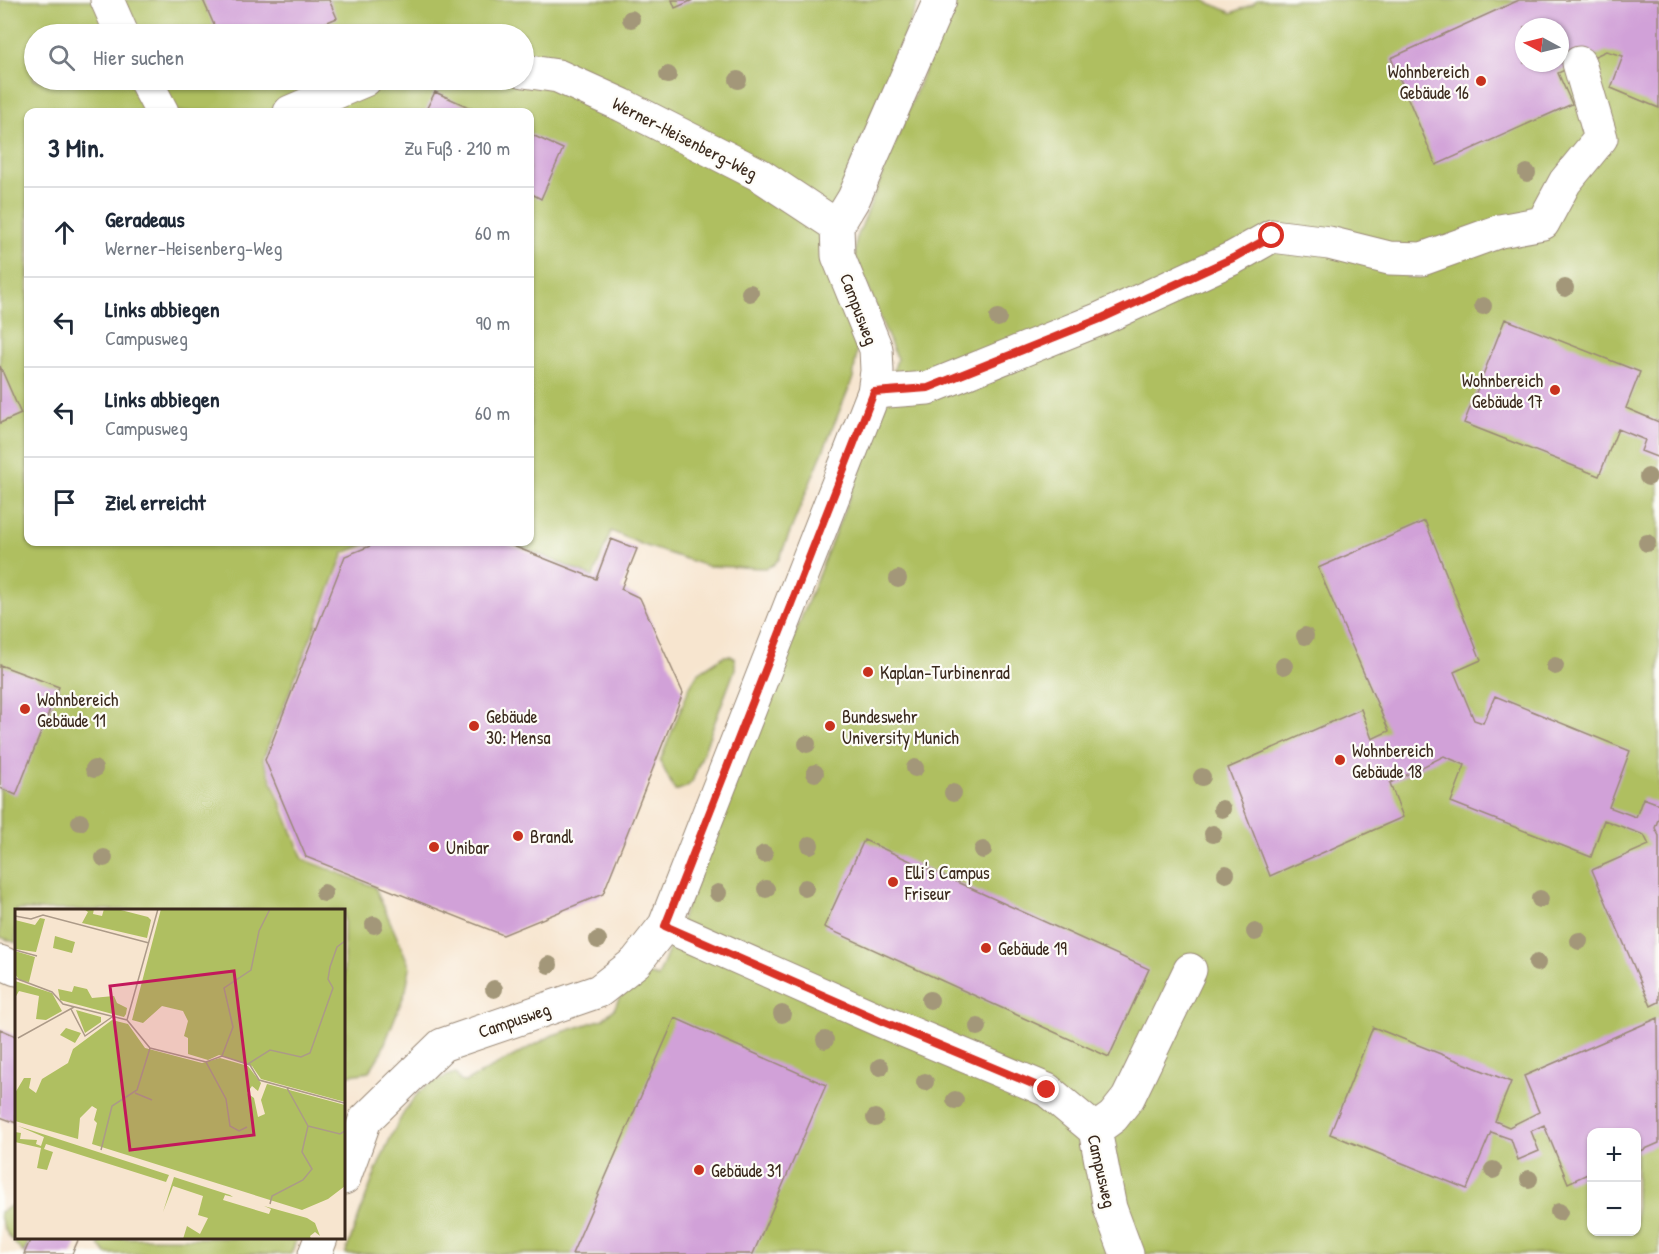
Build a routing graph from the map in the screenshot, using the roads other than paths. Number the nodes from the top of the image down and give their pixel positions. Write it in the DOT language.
graph roads {
  1 [pos="107,0"];
  2 [pos="940,0"];
  3 [pos="118,24"];
  4 [pos="1579,63"];
  5 [pos="534,72"];
  6 [pos="150,90"];
  7 [pos="342,90"];
  8 [pos="160,108"];
  9 [pos="300,108"];
  10 [pos="837,226"];
  11 [pos="874,392"];
  12 [pos="665,926"];
  13 [pos="0,962"];
  14 [pos="15,969"];
  15 [pos="1190,970"];
  16 [pos="354,1115"];
  17 [pos="1095,1130"];
  18 [pos="345,1172"];
  19 [pos="321,1239"];
  20 [pos="315,1254"];
  21 [pos="1127,1254"];
  1 -- 3 [label="street"];
  2 -- 10 [label="street"];
  4 -- 11 [label="street"];
  5 -- 10 [label="street, Werner-Heisenberg-Weg"];
  6 -- 8 [label="street"];
  7 -- 9 [label="street"];
  10 -- 11 [label="street, Campusweg"];
  11 -- 12 [label="street, Campusweg"];
  12 -- 16 [label="street, Campusweg"];
  12 -- 17 [label="street, Campusweg"];
  13 -- 14 [label="street"];
  15 -- 17 [label="street"];
  16 -- 18 [label="street, Campusweg"];
  17 -- 21 [label="street, Campusweg"];
  19 -- 20 [label="street"];
}
